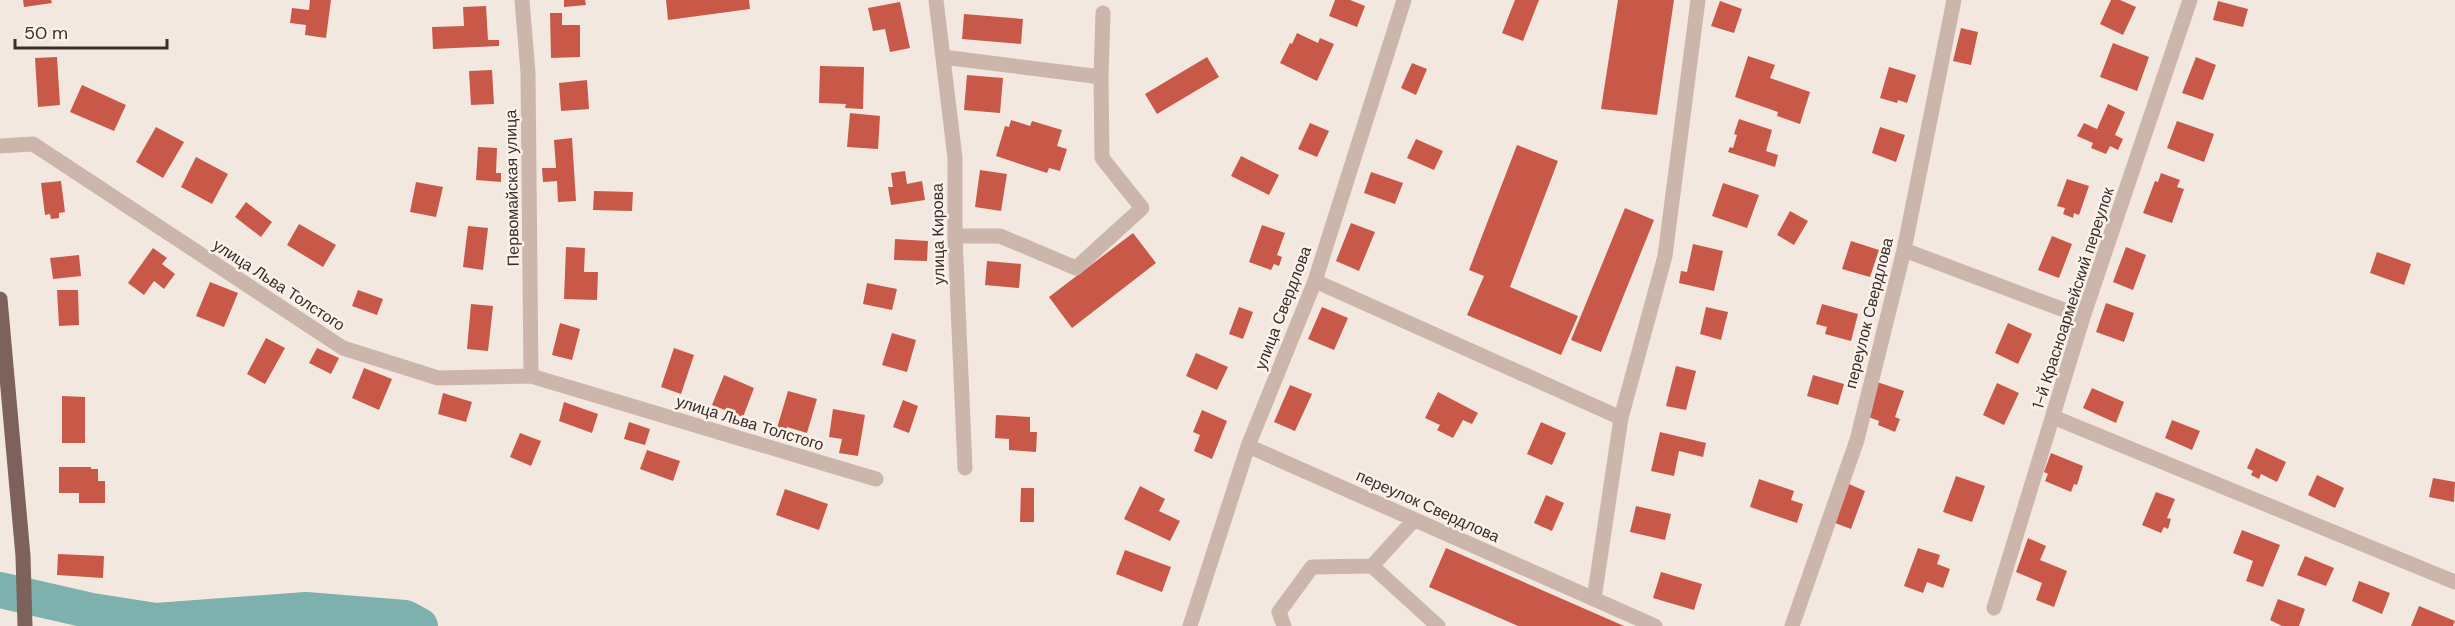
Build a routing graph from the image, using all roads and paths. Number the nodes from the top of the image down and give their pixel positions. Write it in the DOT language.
graph roads {
  1 [pos="522,0"];
  2 [pos="936,0"];
  3 [pos="1404,0"];
  4 [pos="1698,0"];
  5 [pos="1954,0"];
  6 [pos="2190,0"];
  7 [pos="1103,13"];
  8 [pos="943,57"];
  9 [pos="1101,78"];
  10 [pos="0,146"];
  11 [pos="955,236"];
  12 [pos="1904,250"];
  13 [pos="1316,281"];
  14 [pos="0,299"];
  15 [pos="2083,317"];
  16 [pos="531,376"];
  17 [pos="5,391"];
  18 [pos="2053,417"];
  19 [pos="1621,418"];
  20 [pos="1248,446"];
  21 [pos="965,468"];
  22 [pos="876,479"];
  23 [pos="1414,519"];
  24 [pos="1372,566"];
  25 [pos="2455,582"];
  26 [pos="1594,598"];
  27 [pos="1994,608"];
  28 [pos="25,625"];
  29 [pos="1190,626"];
  30 [pos="1284,626"];
  31 [pos="1438,626"];
  32 [pos="1655,626"];
  33 [pos="1792,626"];
  1 -- 16 [label="street, Первомайская улица"];
  2 -- 8 [label="street, улица Кирова"];
  3 -- 13 [label="street, улица Свердлова"];
  4 -- 19 [label="street"];
  5 -- 12 [label="street, переулок Свердлова"];
  6 -- 15 [label="street, 1-й Красноармейский переулок"];
  7 -- 9 [label="street"];
  8 -- 9 [label="street"];
  8 -- 11 [label="street, улица Кирова"];
  9 -- 11 [label="street"];
  10 -- 16 [label="street, улица Льва Толстого"];
  11 -- 21 [label="street, улица Кирова"];
  12 -- 15 [label="street"];
  12 -- 33 [label="street, переулок Свердлова"];
  13 -- 19 [label="street"];
  13 -- 20 [label="street, улица Свердлова"];
  14 -- 17 [label="main road"];
  15 -- 18 [label="street, 1-й Красноармейский переулок"];
  16 -- 22 [label="street, улица Льва Толстого"];
  17 -- 28 [label="main road"];
  18 -- 25 [label="street"];
  18 -- 27 [label="street, 1-й Красноармейский переулок"];
  19 -- 26 [label="street"];
  20 -- 23 [label="street, переулок Свердлова"];
  20 -- 29 [label="street, улица Свердлова"];
  23 -- 24 [label="street"];
  23 -- 26 [label="street, переулок Свердлова"];
  24 -- 30 [label="street"];
  24 -- 31 [label="street"];
  26 -- 32 [label="street, переулок Свердлова"];
}
